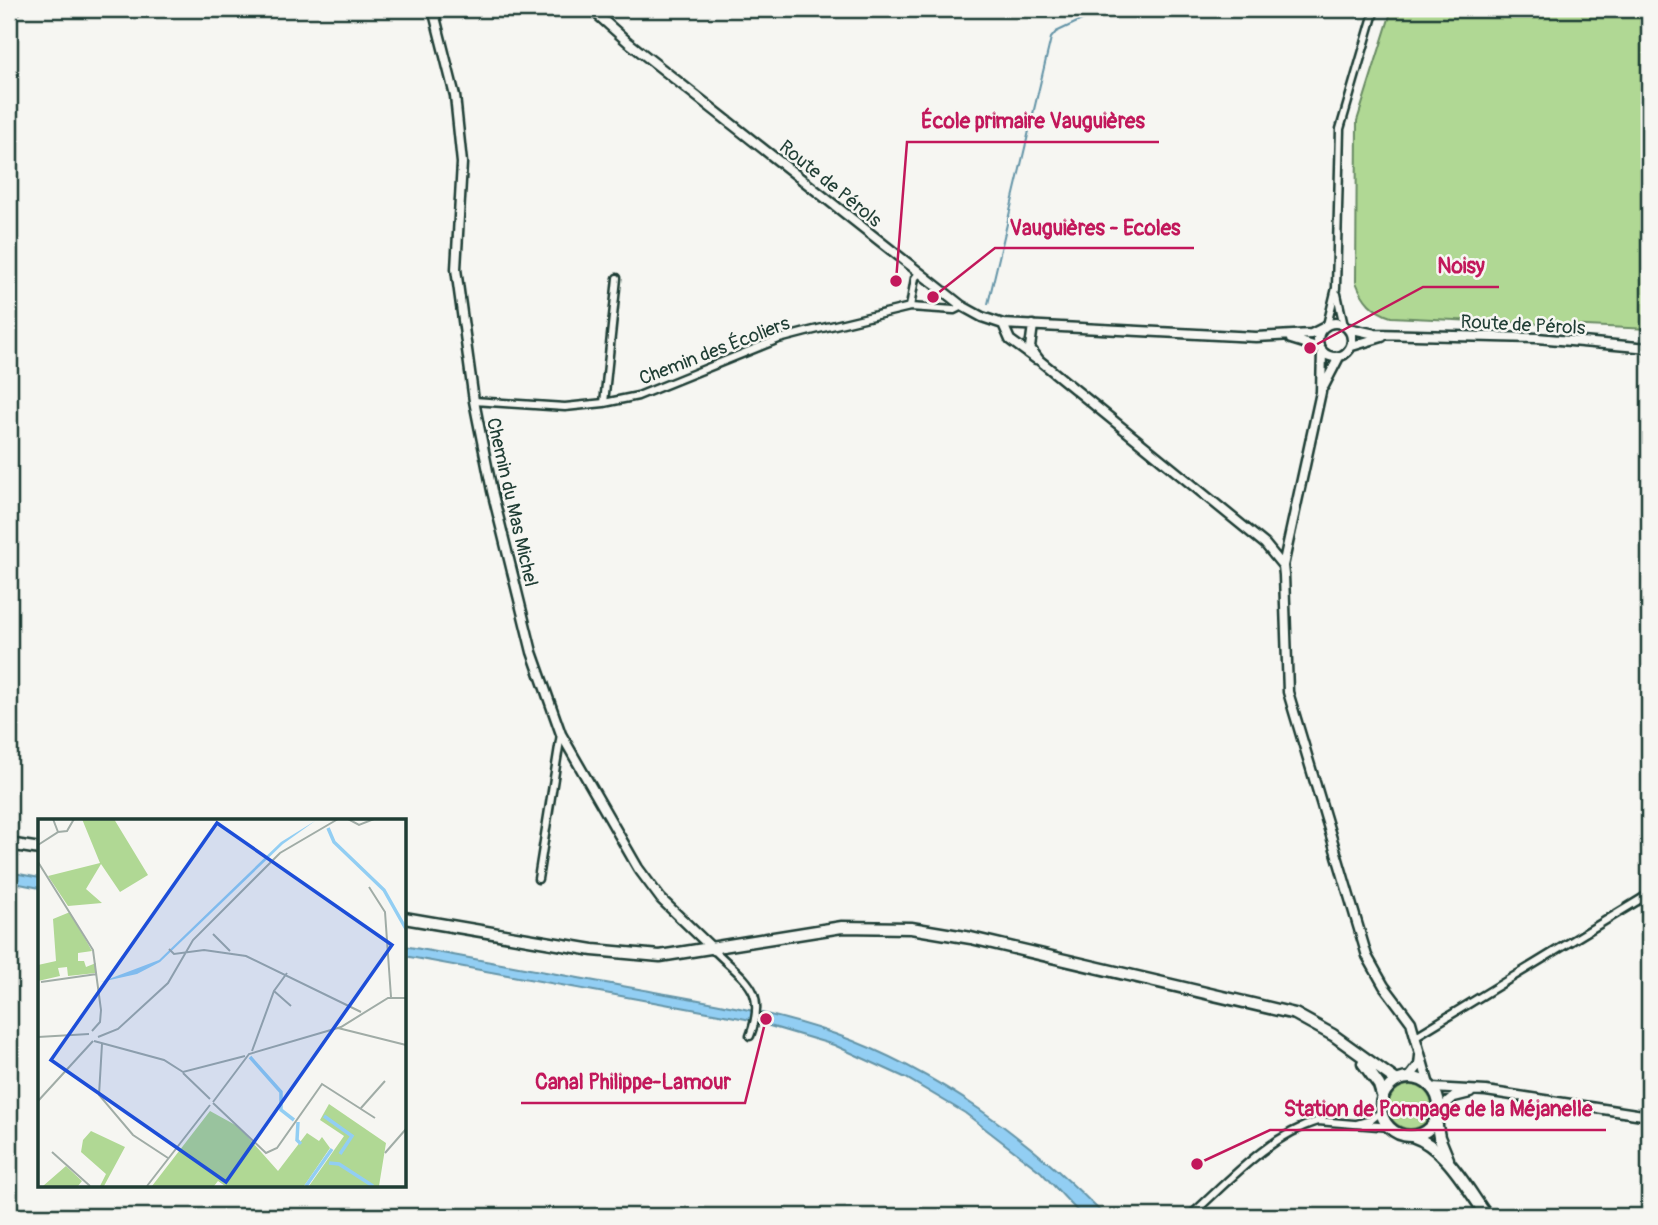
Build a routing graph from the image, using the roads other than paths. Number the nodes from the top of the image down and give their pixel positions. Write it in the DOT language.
graph roads {
  1 [pos="18,9"];
  2 [pos="433,9"];
  3 [pos="591,9"];
  4 [pos="1375,9"];
  5 [pos="9,16"];
  6 [pos="919,273"];
  7 [pos="617,278"];
  8 [pos="1336,288"];
  9 [pos="962,306"];
  10 [pos="910,307"];
  11 [pos="1003,324"];
  12 [pos="1034,325"];
  13 [pos="1325,327"];
  14 [pos="1346,327"];
  15 [pos="1395,335"];
  16 [pos="1284,337"];
  17 [pos="1352,346"];
  18 [pos="1649,348"];
  19 [pos="1321,350"];
  20 [pos="1339,357"];
  21 [pos="1039,360"];
  22 [pos="1321,392"];
  23 [pos="474,401"];
  24 [pos="604,404"];
  25 [pos="1283,566"];
  26 [pos="561,734"];
  27 [pos="9,844"];
  28 [pos="38,849"];
  29 [pos="538,879"];
  30 [pos="1649,894"];
  31 [pos="406,918"];
  32 [pos="714,950"];
  33 [pos="1416,1036"];
  34 [pos="750,1037"];
  35 [pos="1351,1050"];
  36 [pos="1420,1053"];
  37 [pos="1409,1078"];
  38 [pos="1397,1081"];
  39 [pos="1431,1087"];
  40 [pos="1486,1091"];
  41 [pos="1383,1098"];
  42 [pos="1382,1111"];
  43 [pos="1438,1114"];
  44 [pos="1649,1116"];
  45 [pos="1350,1124"];
  46 [pos="1390,1127"];
  47 [pos="1412,1135"];
  48 [pos="1455,1171"];
  49 [pos="1190,1216"];
  50 [pos="1487,1216"];
  1 -- 5 [label="street"];
  2 -- 23 [label="street, Chemin du Mas Michel"];
  3 -- 6 [label="street, Route de Pérols"];
  4 -- 8 [label="street"];
  6 -- 9 [label="street, Route de Pérols"];
  6 -- 10 [label="street"];
  7 -- 24 [label="street"];
  8 -- 13 [label="street"];
  8 -- 14 [label="street"];
  9 -- 10 [label="street, Chemin des Écoliers"];
  9 -- 11 [label="street, Route de Pérols"];
  10 -- 24 [label="street, Chemin des Écoliers"];
  11 -- 12 [label="street, Route de Pérols"];
  11 -- 21 [label="street"];
  12 -- 16 [label="street, Route de Pérols"];
  12 -- 21 [label="street"];
  13 -- 14 [label="street"];
  13 -- 16 [label="street, Route de Pérols"];
  13 -- 19 [label="street"];
  14 -- 15 [label="street, Route de Pérols"];
  14 -- 17 [label="street"];
  15 -- 17 [label="street, Route de Pérols"];
  15 -- 18 [label="street, Route de Pérols"];
  16 -- 19 [label="street, Route de Pérols"];
  17 -- 20 [label="street"];
  19 -- 20 [label="street"];
  19 -- 22 [label="street"];
  20 -- 22 [label="street"];
  21 -- 25 [label="street"];
  22 -- 25 [label="street"];
  23 -- 24 [label="street, Chemin des Écoliers"];
  23 -- 26 [label="street, Chemin du Mas Michel"];
  25 -- 33 [label="street"];
  26 -- 29 [label="street"];
  26 -- 32 [label="street, Chemin du Mas Michel"];
  27 -- 28 [label="main road"];
  30 -- 33 [label="street"];
  31 -- 32 [label="main road"];
  32 -- 34 [label="street"];
  32 -- 35 [label="main road"];
  33 -- 36 [label="street"];
  35 -- 38 [label="main road"];
  35 -- 41 [label="main road"];
  36 -- 37 [label="street"];
  36 -- 39 [label="street"];
  37 -- 38 [label="main road"];
  37 -- 39 [label="main road"];
  38 -- 41 [label="main road"];
  39 -- 40 [label="street"];
  39 -- 43 [label="main road"];
  40 -- 43 [label="street"];
  40 -- 44 [label="street"];
  41 -- 42 [label="main road"];
  42 -- 45 [label="street"];
  42 -- 46 [label="main road"];
  43 -- 47 [label="main road"];
  43 -- 48 [label="main road"];
  45 -- 46 [label="street"];
  45 -- 49 [label="street"];
  46 -- 47 [label="main road"];
  47 -- 48 [label="main road"];
  48 -- 50 [label="main road"];
}
